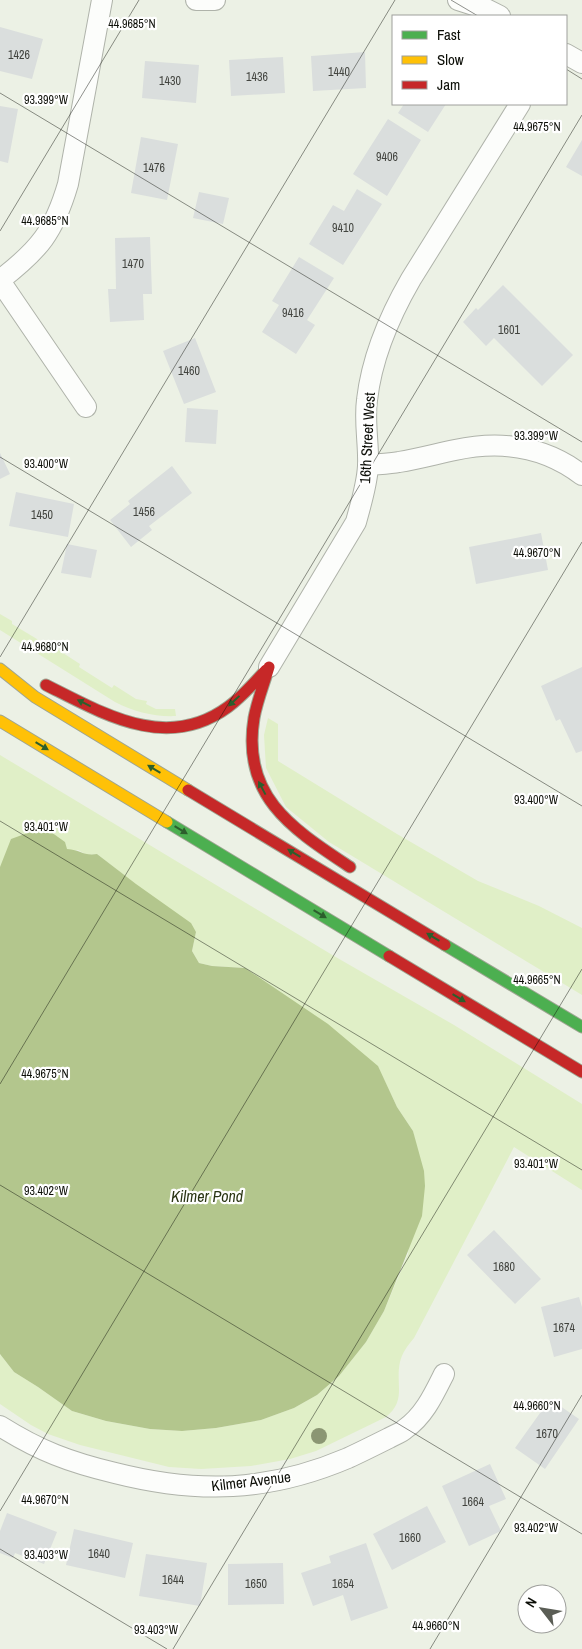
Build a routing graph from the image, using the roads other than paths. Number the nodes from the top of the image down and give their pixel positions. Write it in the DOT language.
graph roads {
  1 [pos="102,0"];
  2 [pos="196,0"];
  3 [pos="215,0"];
  4 [pos="458,0"];
  5 [pos="498,15"];
  6 [pos="567,55"];
  7 [pos="582,63"];
  8 [pos="519,105"];
  9 [pos="0,281"];
  10 [pos="86,407"];
  11 [pos="368,465"];
  12 [pos="582,475"];
  13 [pos="0,662"];
  14 [pos="269,667"];
  15 [pos="0,669"];
  16 [pos="0,721"];
  17 [pos="362,876"];
  18 [pos="427,921"];
  19 [pos="564,1016"];
  20 [pos="582,1027"];
  21 [pos="582,1072"];
  22 [pos="444,1374"];
  23 [pos="0,1426"];
  1 -- 9 [label="street"];
  2 -- 3 [label="street"];
  4 -- 5 [label="street"];
  6 -- 7 [label="street"];
  8 -- 11 [label="street, 16th Street West"];
  9 -- 10 [label="street"];
  11 -- 12 [label="street"];
  11 -- 14 [label="street, 16th Street West"];
  14 -- 13 [label="highway, one-way"];
  17 -- 14 [label="highway, one-way"];
  19 -- 15 [label="highway, one-way"];
  16 -- 21 [label="highway, one-way"];
  18 -- 19 [label="highway"];
  19 -- 20 [label="highway"];
  22 -- 23 [label="street, Kilmer Avenue"];
}
